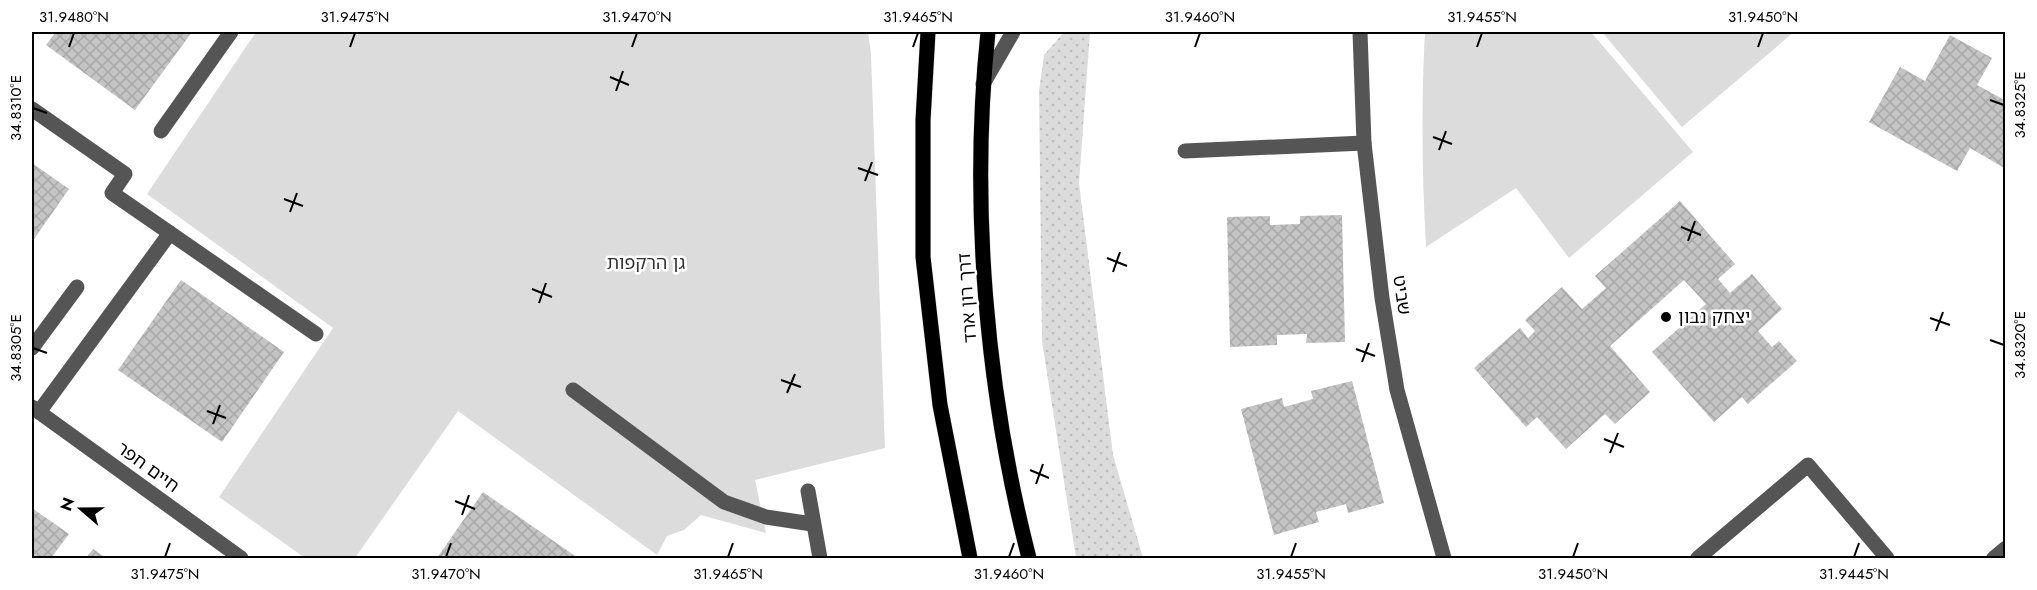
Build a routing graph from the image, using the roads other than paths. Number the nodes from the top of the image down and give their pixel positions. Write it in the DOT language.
graph roads {
  1 [pos="231,32"];
  2 [pos="988,32"];
  3 [pos="1013,32"];
  4 [pos="1360,32"];
  5 [pos="928,33"];
  6 [pos="982,86"];
  7 [pos="32,109"];
  8 [pos="161,131"];
  9 [pos="1364,143"];
  10 [pos="1185,151"];
  11 [pos="170,233"];
  12 [pos="77,287"];
  13 [pos="316,334"];
  14 [pos="32,348"];
  15 [pos="573,390"];
  16 [pos="35,410"];
  17 [pos="808,491"];
  18 [pos="812,524"];
  19 [pos="2006,548"];
  20 [pos="241,558"];
  21 [pos="820,558"];
  22 [pos="970,558"];
  23 [pos="1029,558"];
  24 [pos="1444,558"];
  25 [pos="1698,558"];
  26 [pos="1887,558"];
  27 [pos="1994,558"];
  1 -- 8 [label="street"];
  2 -- 6 [label="main road, דרך רון ארד"];
  3 -- 6 [label="street"];
  4 -- 9 [label="street, שביט"];
  5 -- 22 [label="main road, דרך רון ארד"];
  6 -- 23 [label="main road, דרך רון ארד"];
  7 -- 11 [label="street"];
  9 -- 10 [label="street"];
  9 -- 24 [label="street, שביט"];
  11 -- 13 [label="street"];
  11 -- 16 [label="street"];
  12 -- 14 [label="street"];
  15 -- 18 [label="street"];
  16 -- 20 [label="street, חיים חפר"];
  17 -- 18 [label="street"];
  18 -- 21 [label="street"];
  19 -- 27 [label="street"];
  25 -- 26 [label="street"];
}
